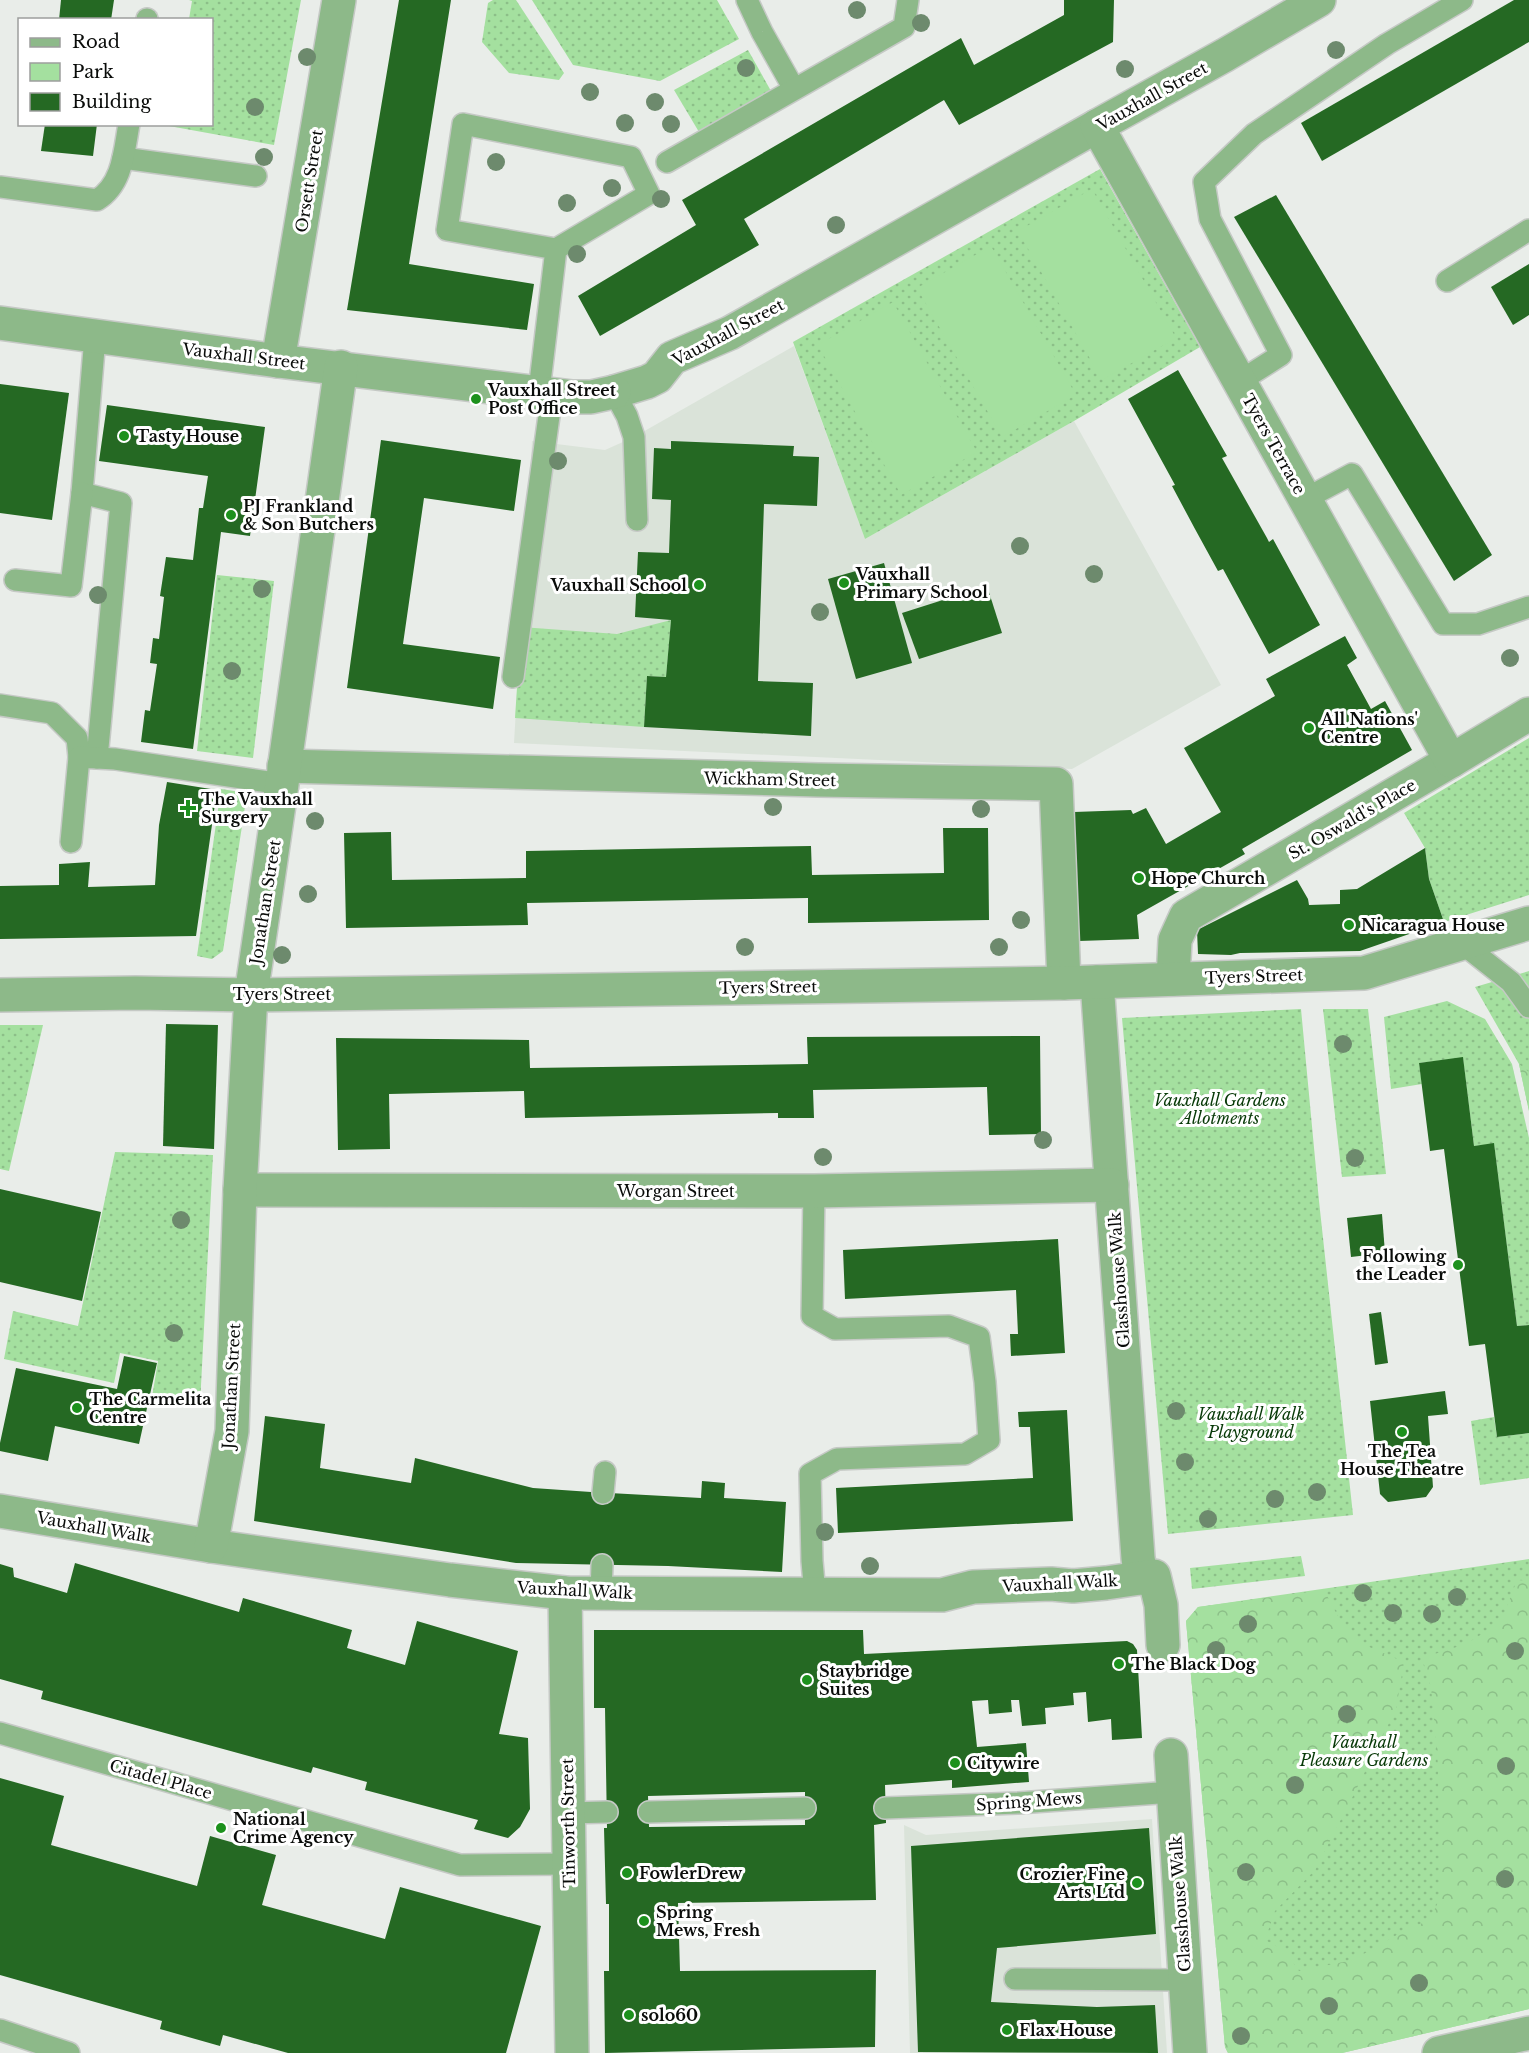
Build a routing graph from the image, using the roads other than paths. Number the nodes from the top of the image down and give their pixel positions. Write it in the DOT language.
graph roads {
  1 [pos="339,0"];
  2 [pos="747,0"];
  3 [pos="908,0"];
  4 [pos="1462,0"];
  5 [pos="1299,5"];
  6 [pos="794,89"];
  7 [pos="129,126"];
  8 [pos="1097,126"];
  9 [pos="123,158"];
  10 [pos="668,162"];
  11 [pos="256,176"];
  12 [pos="0,187"];
  13 [pos="1529,230"];
  14 [pos="556,249"];
  15 [pos="1447,282"];
  16 [pos="0,322"];
  17 [pos="95,336"];
  18 [pos="278,361"];
  19 [pos="341,367"];
  20 [pos="1240,381"];
  21 [pos="545,392"];
  22 [pos="614,392"];
  23 [pos="82,493"];
  24 [pos="1305,499"];
  25 [pos="637,520"];
  26 [pos="15,580"];
  27 [pos="1529,607"];
  28 [pos="513,677"];
  29 [pos="0,705"];
  30 [pos="1529,714"];
  31 [pos="88,758"];
  32 [pos="1451,761"];
  33 [pos="284,775"];
  34 [pos="71,842"];
  35 [pos="1529,923"];
  36 [pos="1463,944"];
  37 [pos="1173,979"];
  38 [pos="1097,982"];
  39 [pos="1064,983"];
  40 [pos="0,995"];
  41 [pos="250,995"];
  42 [pos="1529,1007"];
  43 [pos="1112,1185"];
  44 [pos="240,1190"];
  45 [pos="814,1191"];
  46 [pos="605,1472"];
  47 [pos="603,1493"];
  48 [pos="0,1511"];
  49 [pos="211,1546"];
  50 [pos="1147,1577"];
  51 [pos="565,1593"];
  52 [pos="815,1595"];
  53 [pos="1163,1645"];
  54 [pos="0,1733"];
  55 [pos="1171,1755"];
  56 [pos="1173,1792"];
  57 [pos="885,1808"];
  58 [pos="805,1809"];
  59 [pos="607,1812"];
  60 [pos="649,1812"];
  61 [pos="568,1813"];
  62 [pos="569,1864"];
  63 [pos="1015,1979"];
  64 [pos="1185,1980"];
  65 [pos="0,2030"];
  66 [pos="1529,2032"];
  67 [pos="69,2053"];
  68 [pos="572,2053"];
  69 [pos="1190,2053"];
  70 [pos="1439,2053"];
  1 -- 18 [label="street, Orsett Street"];
  2 -- 6 [label="lane"];
  3 -- 6 [label="lane"];
  4 -- 20 [label="lane"];
  5 -- 8 [label="street, Vauxhall Street"];
  6 -- 10 [label="lane"];
  7 -- 9 [label="lane"];
  8 -- 20 [label="street, Tyers Terrace"];
  8 -- 22 [label="street, Vauxhall Street"];
  9 -- 11 [label="lane"];
  9 -- 12 [label="lane"];
  13 -- 15 [label="lane"];
  14 -- 14 [label="lane"];
  14 -- 21 [label="lane"];
  16 -- 17 [label="street, Vauxhall Street"];
  17 -- 18 [label="street, Vauxhall Street"];
  17 -- 23 [label="lane"];
  18 -- 19 [label="street, Vauxhall Street"];
  19 -- 21 [label="street, Vauxhall Street"];
  19 -- 33 [label="street, Jonathan Street"];
  20 -- 24 [label="street, Tyers Terrace"];
  21 -- 22 [label="street, Vauxhall Street"];
  21 -- 28 [label="lane"];
  22 -- 25 [label="lane"];
  23 -- 26 [label="lane"];
  23 -- 31 [label="lane"];
  24 -- 27 [label="lane"];
  24 -- 32 [label="street, Tyers Terrace"];
  29 -- 31 [label="lane"];
  30 -- 32 [label="street, St. Oswald's Place"];
  31 -- 33 [label="lane"];
  31 -- 34 [label="lane"];
  32 -- 37 [label="street, St. Oswald's Place"];
  33 -- 39 [label="street, Wickham Street"];
  33 -- 41 [label="street, Jonathan Street"];
  35 -- 36 [label="street, Tyers Street"];
  36 -- 37 [label="street, Tyers Street"];
  36 -- 42 [label="lane"];
  37 -- 38 [label="street, Tyers Street"];
  38 -- 39 [label="street, Tyers Street"];
  38 -- 43 [label="street, Glasshouse Walk"];
  39 -- 41 [label="street, Tyers Street"];
  40 -- 41 [label="street, Tyers Street"];
  41 -- 44 [label="street, Jonathan Street"];
  43 -- 45 [label="street, Worgan Street"];
  43 -- 50 [label="street, Glasshouse Walk"];
  44 -- 45 [label="street, Worgan Street"];
  44 -- 49 [label="street, Jonathan Street"];
  45 -- 52 [label="lane"];
  46 -- 47 [label="lane"];
  48 -- 49 [label="street, Vauxhall Walk"];
  49 -- 51 [label="street, Vauxhall Walk"];
  50 -- 52 [label="street, Vauxhall Walk"];
  50 -- 53 [label="street, Glasshouse Walk"];
  51 -- 52 [label="street, Vauxhall Walk"];
  51 -- 61 [label="street, Tinworth Street"];
  54 -- 62 [label="lane, Citadel Place"];
  55 -- 56 [label="street, Glasshouse Walk"];
  56 -- 57 [label="lane, Spring Mews"];
  56 -- 64 [label="street, Glasshouse Walk"];
  58 -- 60 [label="lane"];
  59 -- 61 [label="lane"];
  61 -- 62 [label="street, Tinworth Street"];
  62 -- 68 [label="street, Tinworth Street"];
  63 -- 64 [label="lane"];
  64 -- 69 [label="street, Glasshouse Walk"];
  65 -- 67 [label="lane"];
  66 -- 70 [label="street"];
}
